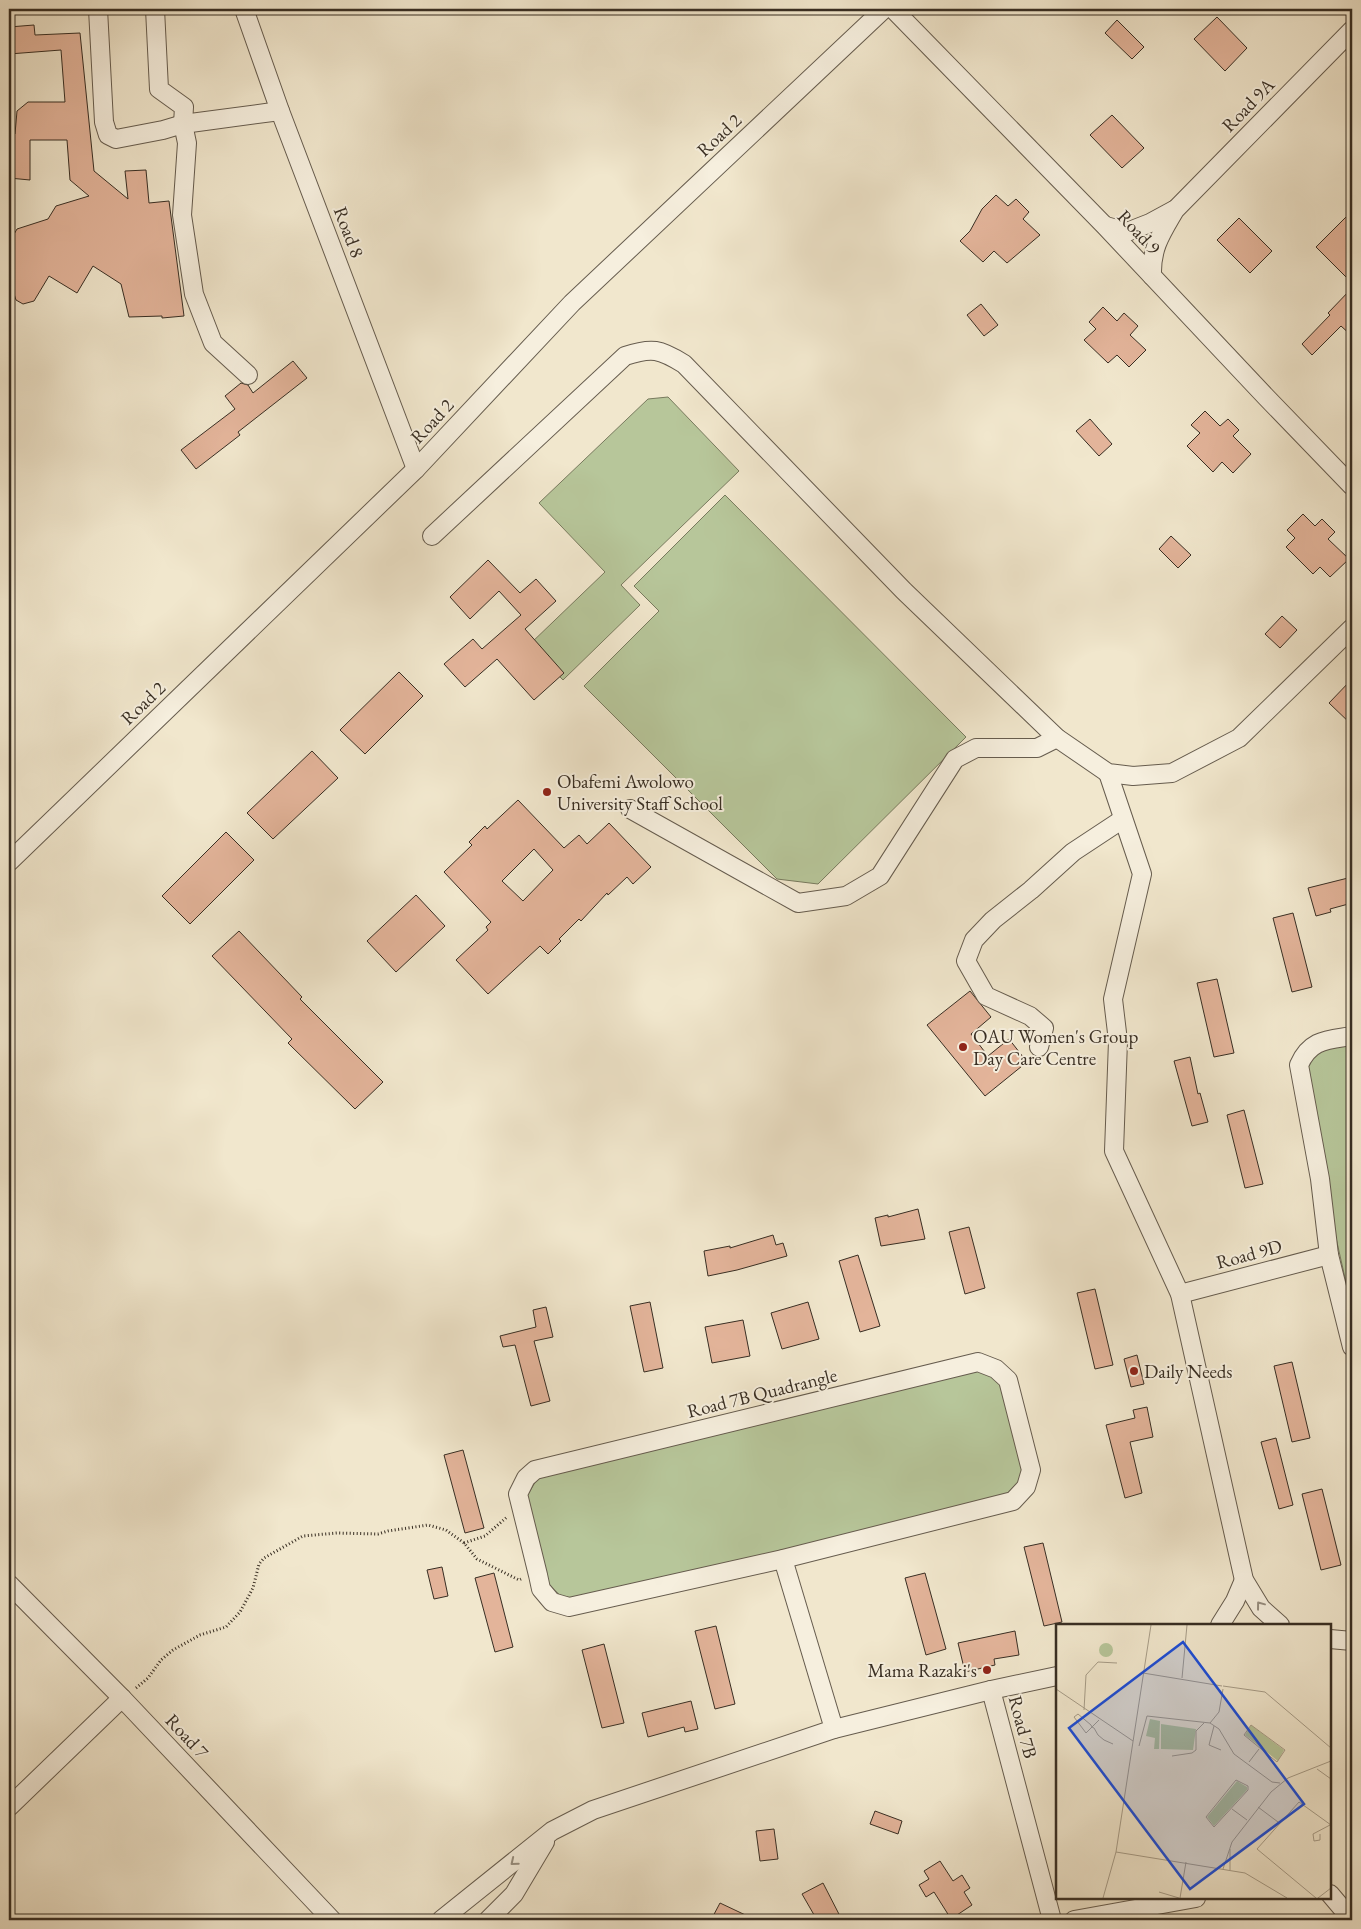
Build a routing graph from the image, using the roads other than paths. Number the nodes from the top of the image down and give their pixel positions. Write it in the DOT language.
graph roads {
  1 [pos="98,9"];
  2 [pos="155,9"];
  3 [pos="244,9"];
  4 [pos="884,9"];
  5 [pos="893,9"];
  6 [pos="1352,30"];
  7 [pos="280,111"];
  8 [pos="183,124"];
  9 [pos="1175,210"];
  10 [pos="1105,226"];
  11 [pos="1152,276"];
  12 [pos="248,375"];
  13 [pos="416,469"];
  14 [pos="1352,486"];
  15 [pos="432,536"];
  16 [pos="1352,628"];
  17 [pos="1057,738"];
  18 [pos="1108,773"];
  19 [pos="630,809"];
  20 [pos="1123,819"];
  21 [pos="9,862"];
  22 [pos="1352,1036"];
  23 [pos="1039,1047"];
  24 [pos="1329,1255"];
  25 [pos="1180,1294"];
  26 [pos="1352,1347"];
  27 [pos="783,1559"];
  28 [pos="1244,1580"];
  29 [pos="9,1584"];
  30 [pos="1221,1624"];
  31 [pos="1279,1624"];
  32 [pos="1331,1639"];
  33 [pos="1352,1641"];
  34 [pos="1056,1676"];
  35 [pos="991,1690"];
  36 [pos="122,1698"];
  37 [pos="834,1729"];
  38 [pos="9,1807"];
  39 [pos="552,1831"];
  40 [pos="1331,1895"];
  41 [pos="1190,1899"];
  42 [pos="332,1920"];
  43 [pos="441,1920"];
  44 [pos="488,1920"];
  45 [pos="1052,1920"];
  46 [pos="1074,1920"];
  47 [pos="1352,1920"];
  1 -- 8 [label="street"];
  2 -- 8 [label="street"];
  3 -- 7 [label="street, Road 8"];
  4 -- 13 [label="street, Road 2"];
  5 -- 10 [label="street, Road 9"];
  6 -- 9 [label="street, Road 9A"];
  7 -- 8 [label="street"];
  7 -- 13 [label="street, Road 8"];
  8 -- 12 [label="street"];
  9 -- 10 [label="street"];
  9 -- 11 [label="street"];
  10 -- 11 [label="street, Road 9"];
  11 -- 14 [label="street, Road 9"];
  13 -- 21 [label="street, Road 2"];
  15 -- 17 [label="street"];
  16 -- 18 [label="street"];
  17 -- 18 [label="street"];
  17 -- 19 [label="street"];
  18 -- 20 [label="street"];
  20 -- 23 [label="street"];
  20 -- 25 [label="street"];
  22 -- 24 [label="street"];
  24 -- 25 [label="street, Road 9D"];
  24 -- 26 [label="street"];
  25 -- 28 [label="street"];
  27 -- 27 [label="street, Road 7B Quadrangle"];
  27 -- 37 [label="street"];
  28 -- 30 [label="street"];
  31 -- 28 [label="street, one-way"];
  29 -- 36 [label="street, Road 7"];
  32 -- 33 [label="street"];
  34 -- 35 [label="street"];
  35 -- 37 [label="street"];
  35 -- 45 [label="street, Road 7B"];
  36 -- 38 [label="street"];
  36 -- 42 [label="street, Road 7"];
  37 -- 39 [label="street"];
  39 -- 43 [label="street, one-way"];
  39 -- 44 [label="street"];
  40 -- 47 [label="street"];
  41 -- 46 [label="street"];
}
